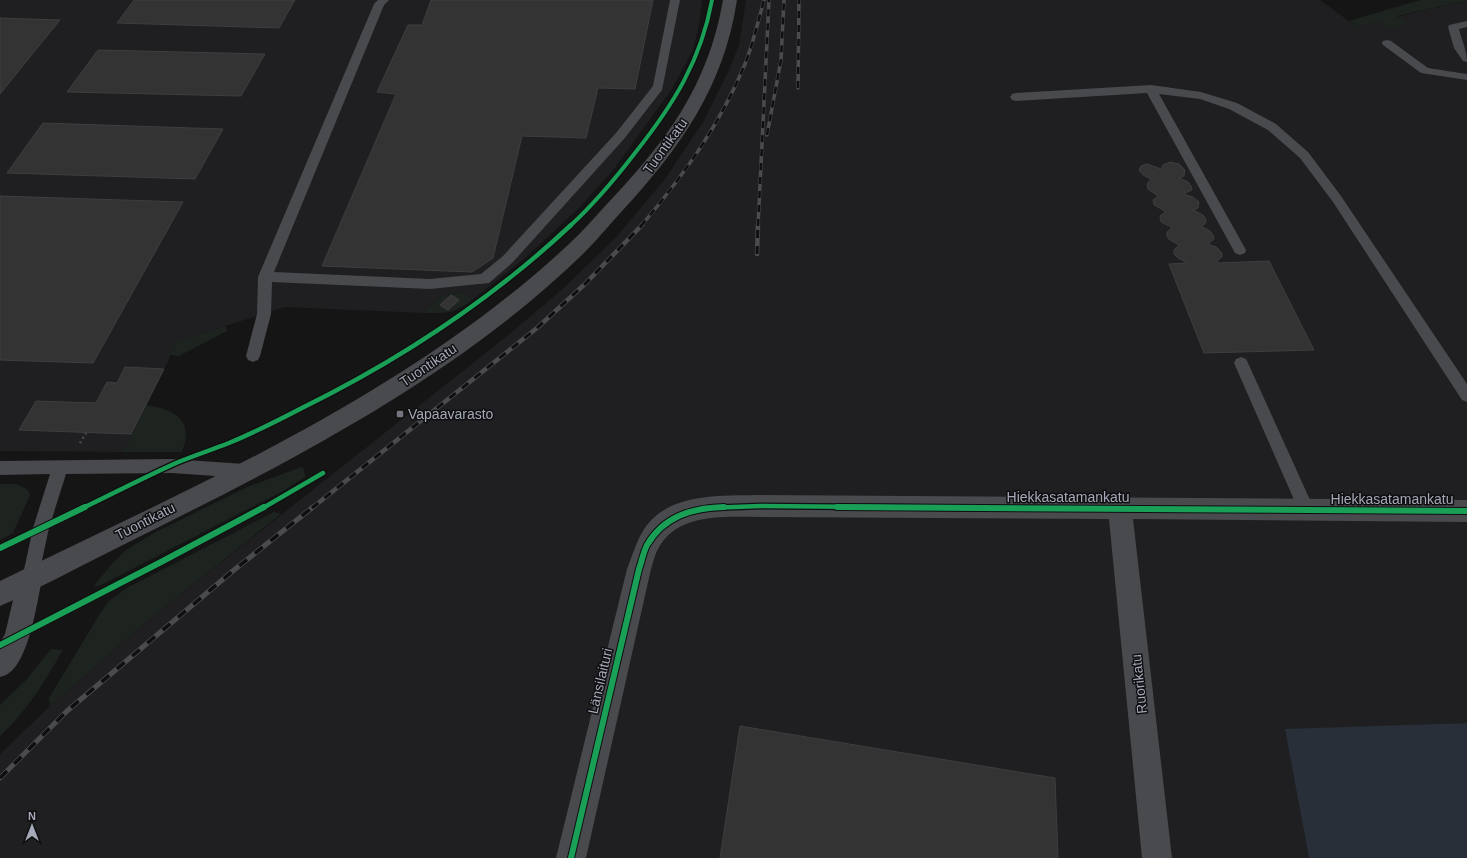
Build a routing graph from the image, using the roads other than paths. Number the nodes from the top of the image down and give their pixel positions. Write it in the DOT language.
graph roads {
  1 [pos="384,0"];
  2 [pos="675,0"];
  3 [pos="730,0"];
  4 [pos="1467,24"];
  5 [pos="1387,43"];
  6 [pos="1467,60"];
  7 [pos="1467,77"];
  8 [pos="1151,88"];
  9 [pos="1016,97"];
  10 [pos="1240,250"];
  11 [pos="265,276"];
  12 [pos="253,356"];
  13 [pos="1240,363"];
  14 [pos="1467,396"];
  15 [pos="0,468"];
  16 [pos="60,468"];
  17 [pos="245,471"];
  18 [pos="1120,509"];
  19 [pos="1308,511"];
  20 [pos="1467,511"];
  21 [pos="671,518"];
  22 [pos="30,579"];
  23 [pos="0,594"];
  24 [pos="0,664"];
  25 [pos="571,858"];
  26 [pos="1157,858"];
  1 -- 11 [label="lane"];
  2 -- 11 [label="lane"];
  3 -- 17 [label="street, Tuontikatu"];
  4 -- 6 [label="lane"];
  5 -- 7 [label="lane"];
  8 -- 9 [label="lane"];
  8 -- 10 [label="lane"];
  8 -- 14 [label="lane"];
  11 -- 12 [label="lane"];
  13 -- 19 [label="lane"];
  15 -- 16 [label="lane"];
  16 -- 17 [label="lane"];
  16 -- 22 [label="lane"];
  17 -- 22 [label="street, Tuontikatu"];
  18 -- 19 [label="street, Hiekkasatamankatu"];
  18 -- 21 [label="street, Hiekkasatamankatu"];
  18 -- 26 [label="street, Ruorikatu"];
  19 -- 20 [label="street, Hiekkasatamankatu"];
  21 -- 25 [label="street, Länsilaituri"];
  22 -- 23 [label="street, Tuontikatu"];
  22 -- 24 [label="street"];
}
